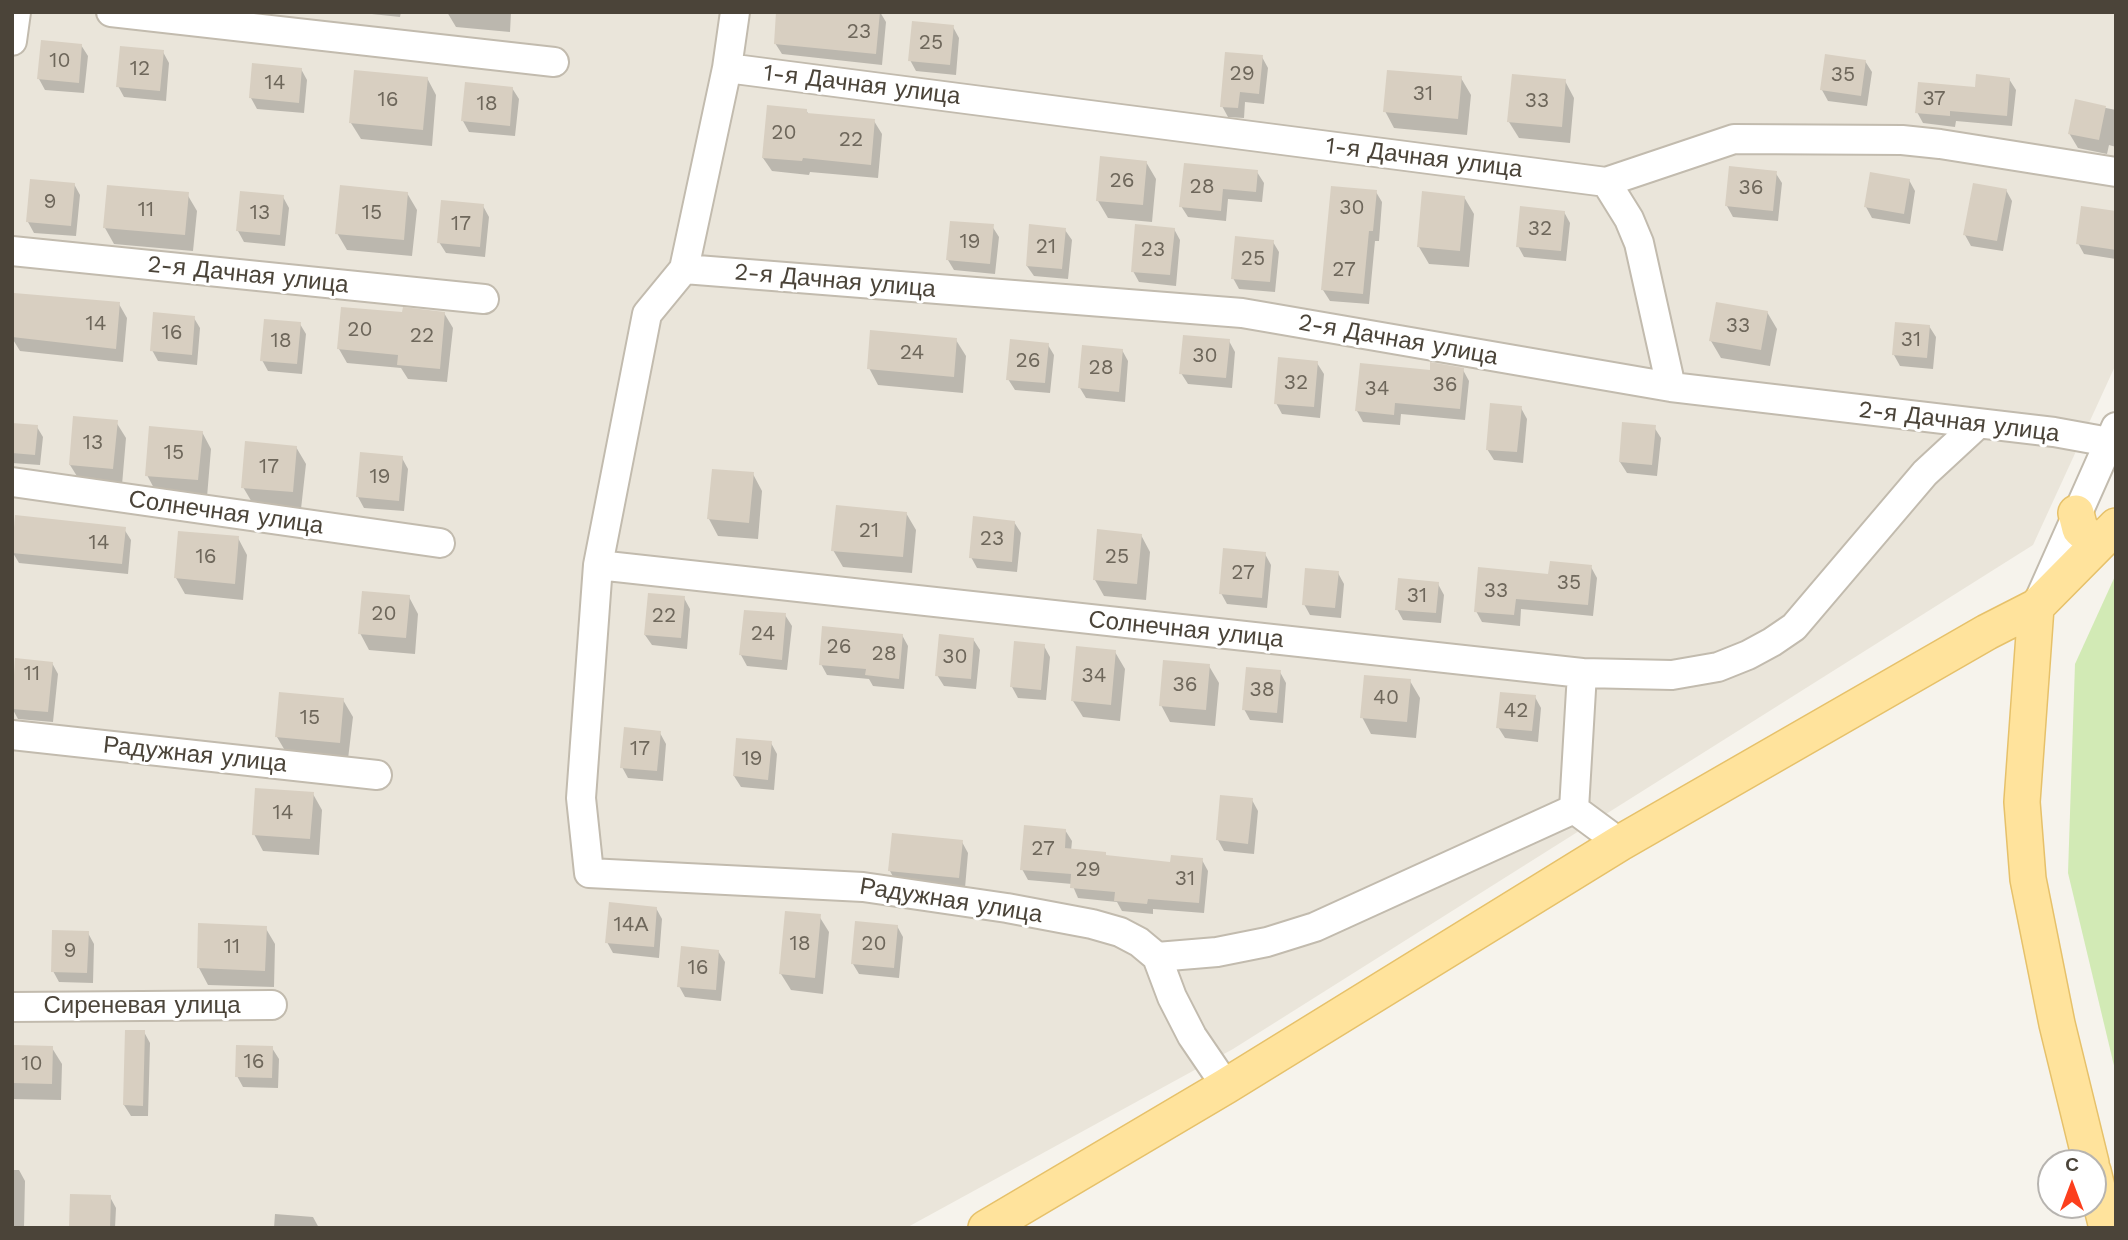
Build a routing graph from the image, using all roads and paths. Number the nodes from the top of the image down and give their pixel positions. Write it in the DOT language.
graph roads {
  1 [pos="16,12"];
  2 [pos="111,12"];
  3 [pos="735,12"];
  4 [pos="12,41"];
  5 [pos="554,62"];
  6 [pos="727,68"];
  7 [pos="2116,172"];
  8 [pos="1606,182"];
  9 [pos="12,251"];
  10 [pos="684,269"];
  11 [pos="484,299"];
  12 [pos="1671,387"];
  13 [pos="1978,424"];
  14 [pos="2113,434"];
  15 [pos="12,482"];
  16 [pos="2076,513"];
  17 [pos="2109,532"];
  18 [pos="440,544"];
  19 [pos="598,565"];
  20 [pos="2036,607"];
  21 [pos="1582,673"];
  22 [pos="12,735"];
  23 [pos="377,775"];
  24 [pos="1574,809"];
  25 [pos="1620,843"];
  26 [pos="1157,957"];
  27 [pos="272,1005"];
  28 [pos="12,1007"];
  29 [pos="1226,1086"];
  30 [pos="2088,1149"];
  31 [pos="986,1228"];
  1 -- 4 [label="street"];
  2 -- 5 [label="street"];
  3 -- 6 [label="street"];
  6 -- 8 [label="street, 1-я Дачная улица"];
  6 -- 10 [label="street"];
  7 -- 8 [label="street, 1-я Дачная улица"];
  8 -- 12 [label="street"];
  9 -- 11 [label="street, 2-я Дачная улица"];
  10 -- 12 [label="street, 2-я Дачная улица"];
  10 -- 19 [label="street"];
  12 -- 13 [label="street, 2-я Дачная улица"];
  13 -- 14 [label="street, 2-я Дачная улица"];
  13 -- 21 [label="street, Солнечная улица"];
  14 -- 16 [label="street"];
  15 -- 18 [label="street, Солнечная улица"];
  16 -- 17 [label="main road"];
  16 -- 20 [label="street"];
  17 -- 20 [label="main road"];
  19 -- 21 [label="street, Солнечная улица"];
  19 -- 26 [label="street, Радужная улица"];
  20 -- 25 [label="main road"];
  20 -- 30 [label="main road"];
  21 -- 24 [label="street"];
  22 -- 23 [label="street, Радужная улица"];
  24 -- 25 [label="street"];
  24 -- 26 [label="street"];
  25 -- 29 [label="main road"];
  26 -- 29 [label="street"];
  27 -- 28 [label="street, Сиреневая улица"];
  29 -- 31 [label="main road"];
}
